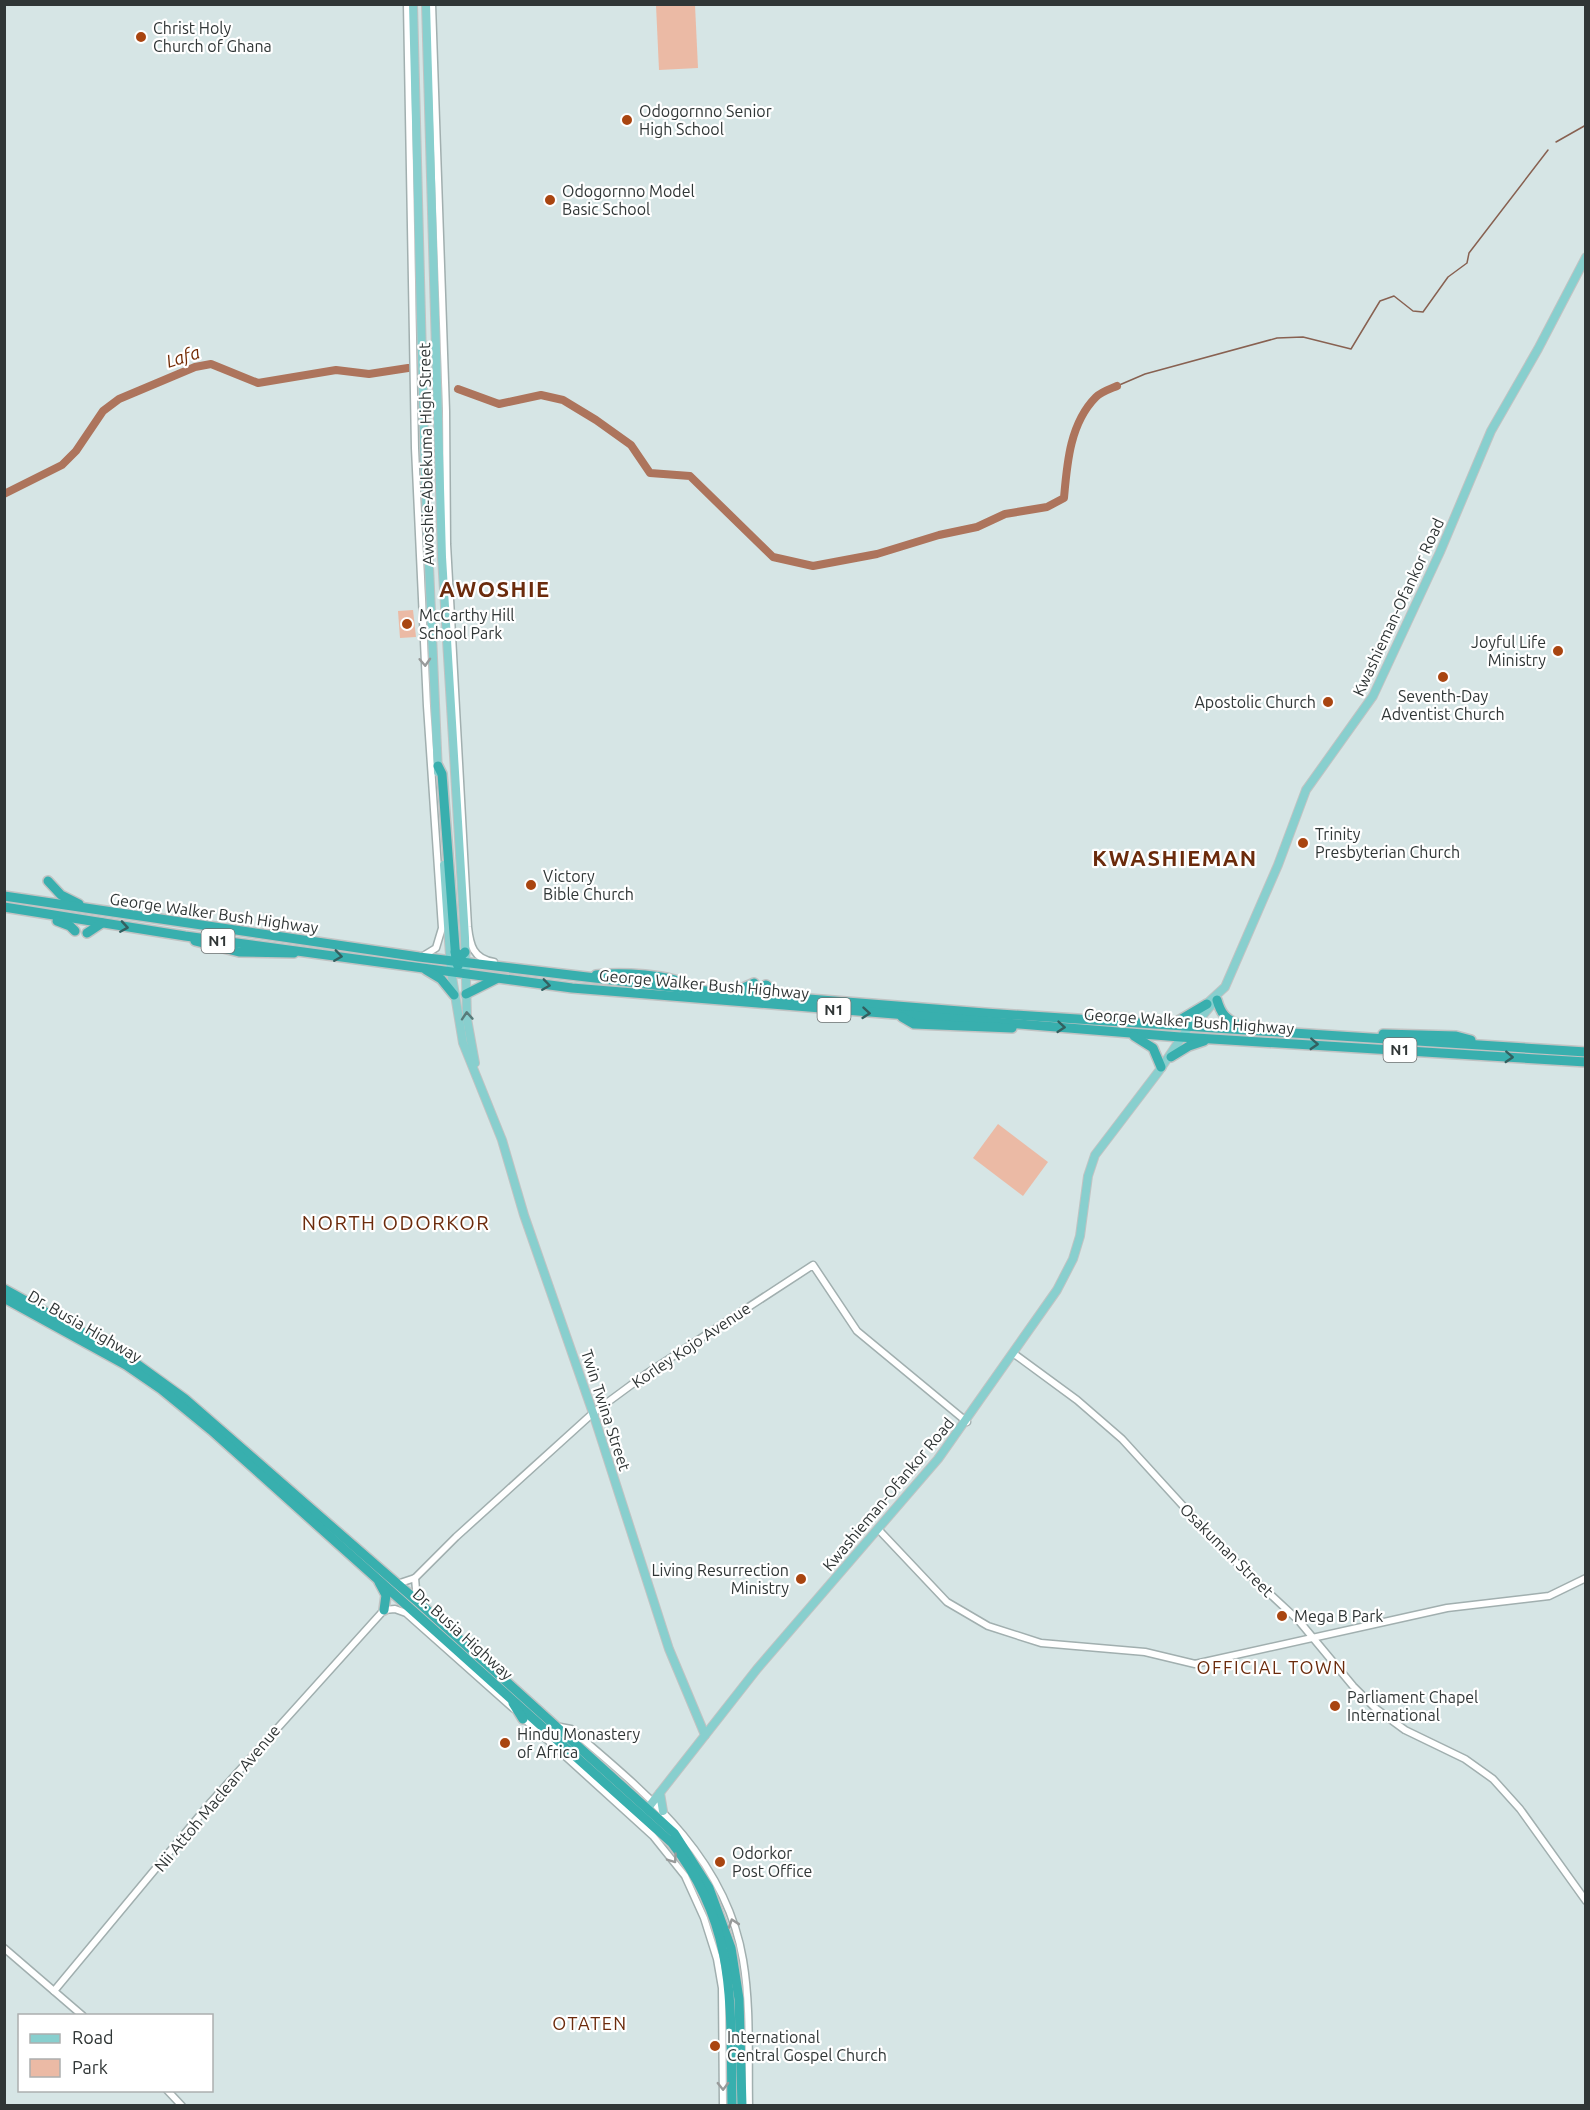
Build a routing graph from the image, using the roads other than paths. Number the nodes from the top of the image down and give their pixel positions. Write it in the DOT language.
graph roads {
  1 [pos="407,4"];
  2 [pos="413,4"];
  3 [pos="426,4"];
  4 [pos="432,4"];
  5 [pos="431,50"];
  6 [pos="412,89"];
  7 [pos="1586,257"];
  8 [pos="421,474"];
  9 [pos="444,479"];
  10 [pos="447,650"];
  11 [pos="434,653"];
  12 [pos="434,746"];
  13 [pos="438,766"];
  14 [pos="4,896"];
  15 [pos="41,902"];
  16 [pos="4,907"];
  17 [pos="20,910"];
  18 [pos="151,919"];
  19 [pos="102,923"];
  20 [pos="75,931"];
  21 [pos="87,933"];
  22 [pos="456,956"];
  23 [pos="419,957"];
  24 [pos="489,961"];
  25 [pos="466,963"];
  26 [pos="422,967"];
  27 [pos="451,971"];
  28 [pos="466,974"];
  29 [pos="552,974"];
  30 [pos="499,978"];
  31 [pos="754,983"];
  32 [pos="766,985"];
  33 [pos="733,993"];
  34 [pos="466,994"];
  35 [pos="454,995"];
  36 [pos="783,997"];
  37 [pos="1217,998"];
  38 [pos="1207,1004"];
  39 [pos="1172,1024"];
  40 [pos="1192,1025"];
  41 [pos="1251,1029"];
  42 [pos="1120,1032"];
  43 [pos="1183,1037"];
  44 [pos="1214,1038"];
  45 [pos="1586,1052"];
  46 [pos="1171,1057"];
  47 [pos="1586,1062"];
  48 [pos="1160,1069"];
  49 [pos="483,1093"];
  50 [pos="4,1289"];
  51 [pos="4,1298"];
  52 [pos="1012,1353"];
  53 [pos="593,1413"];
  54 [pos="967,1422"];
  55 [pos="878,1529"];
  56 [pos="377,1577"];
  57 [pos="416,1578"];
  58 [pos="1586,1578"];
  59 [pos="397,1584"];
  60 [pos="417,1601"];
  61 [pos="384,1610"];
  62 [pos="1314,1637"];
  63 [pos="513,1703"];
  64 [pos="523,1719"];
  65 [pos="705,1735"];
  66 [pos="661,1792"];
  67 [pos="648,1808"];
  68 [pos="663,1810"];
  69 [pos="1586,1901"];
  70 [pos="4,1947"];
  71 [pos="736,1948"];
  72 [pos="54,1991"];
  73 [pos="81,2014"];
  74 [pos="731,2048"];
  75 [pos="722,2056"];
  76 [pos="168,2092"];
  77 [pos="182,2106"];
  78 [pos="723,2106"];
  79 [pos="732,2106"];
  80 [pos="742,2106"];
  81 [pos="749,2106"];
  1 -- 6 [label="street, Awoshie-Ablekuma High Street"];
  2 -- 6 [label="main road, Awoshie-Ablekuma High Street"];
  3 -- 5 [label="main road, Awoshie-Ablekuma High Street"];
  4 -- 5 [label="street, Awoshie-Ablekuma High Street"];
  5 -- 9 [label="main road, Awoshie-Ablekuma High Street"];
  6 -- 8 [label="main road, Awoshie-Ablekuma High Street"];
  7 -- 37 [label="main road, Kwashieman-Ofankor Road"];
  8 -- 11 [label="main road, Awoshie-Ablekuma High Street"];
  8 -- 12 [label="street, Awoshie-Ablekuma High Street, one-way"];
  9 -- 10 [label="main road, Awoshie-Ablekuma High Street"];
  9 -- 24 [label="street, Awoshie-Ablekuma High Street"];
  10 -- 11 [label="main road"];
  10 -- 22 [label="main road, Awoshie-Ablekuma High Street"];
  11 -- 12 [label="main road, Awoshie-Ablekuma High Street"];
  12 -- 13 [label="main road, Awoshie-Ablekuma High Street"];
  12 -- 23 [label="street, Awoshie-Ablekuma High Street"];
  13 -- 22 [label="highway"];
  14 -- 15 [label="highway, George Walker Bush Highway / N1"];
  15 -- 18 [label="highway, George Walker Bush Highway / N1"];
  15 -- 18 [label="highway"];
  16 -- 17 [label="highway, George Walker Bush Highway / N1"];
  17 -- 19 [label="highway, George Walker Bush Highway / N1"];
  17 -- 20 [label="highway"];
  18 -- 23 [label="highway, George Walker Bush Highway / N1"];
  19 -- 21 [label="highway"];
  19 -- 26 [label="highway, George Walker Bush Highway / N1, one-way"];
  22 -- 23 [label="highway, George Walker Bush Highway / N1"];
  22 -- 25 [label="highway, George Walker Bush Highway / N1"];
  22 -- 27 [label="main road, Awoshie-Ablekuma High Street"];
  22 -- 28 [label="highway"];
  24 -- 29 [label="street, George Walker Bush Highway"];
  25 -- 28 [label="main road"];
  25 -- 29 [label="highway, George Walker Bush Highway / N1"];
  26 -- 27 [label="highway, George Walker Bush Highway / N1"];
  26 -- 35 [label="highway"];
  27 -- 28 [label="highway, George Walker Bush Highway / N1"];
  27 -- 35 [label="main road, Twin Twina Street"];
  28 -- 30 [label="highway, George Walker Bush Highway / N1"];
  28 -- 34 [label="main road, Twin Twina Street"];
  29 -- 33 [label="highway, George Walker Bush Highway / N1"];
  30 -- 34 [label="highway"];
  30 -- 42 [label="highway, George Walker Bush Highway / N1, one-way"];
  31 -- 33 [label="highway"];
  32 -- 36 [label="highway"];
  33 -- 36 [label="highway, George Walker Bush Highway / N1"];
  49 -- 34 [label="main road, Twin Twina Street, one-way"];
  35 -- 49 [label="main road, Twin Twina Street"];
  36 -- 39 [label="highway, George Walker Bush Highway / N1"];
  37 -- 38 [label="main road, Kwashieman-Ofankor Road"];
  37 -- 40 [label="main road, Kwashieman-Ofankor Road"];
  37 -- 41 [label="highway"];
  38 -- 39 [label="highway"];
  38 -- 40 [label="main road, Kwashieman-Ofankor Road"];
  39 -- 40 [label="highway, George Walker Bush Highway / N1"];
  40 -- 41 [label="highway, George Walker Bush Highway / N1"];
  40 -- 43 [label="main road, Kwashieman-Ofankor Road"];
  41 -- 45 [label="highway, George Walker Bush Highway / N1"];
  42 -- 43 [label="highway, George Walker Bush Highway / N1"];
  42 -- 48 [label="highway"];
  43 -- 44 [label="highway, George Walker Bush Highway / N1"];
  43 -- 46 [label="main road, Kwashieman-Ofankor Road"];
  43 -- 48 [label="main road, Kwashieman-Ofankor Road"];
  44 -- 46 [label="highway"];
  44 -- 47 [label="highway, George Walker Bush Highway / N1, one-way"];
  46 -- 48 [label="main road, Kwashieman-Ofankor Road"];
  48 -- 52 [label="main road, Kwashieman-Ofankor Road"];
  49 -- 53 [label="main road, Twin Twina Street"];
  50 -- 59 [label="highway, Dr. Busia Highway"];
  51 -- 56 [label="highway, Dr. Busia Highway"];
  52 -- 54 [label="main road, Kwashieman-Ofankor Road"];
  52 -- 62 [label="street, Osakuman Street"];
  53 -- 54 [label="street, Korley Kojo Avenue"];
  53 -- 57 [label="street, Korley Kojo Avenue"];
  53 -- 65 [label="main road, Twin Twina Street"];
  54 -- 55 [label="main road, Kwashieman-Ofankor Road"];
  55 -- 62 [label="street"];
  55 -- 65 [label="main road, Kwashieman-Ofankor Road"];
  56 -- 61 [label="highway"];
  56 -- 63 [label="highway, Dr. Busia Highway"];
  57 -- 59 [label="street, Korley Kojo Avenue"];
  57 -- 60 [label="street"];
  58 -- 62 [label="street"];
  59 -- 60 [label="highway, Dr. Busia Highway"];
  60 -- 67 [label="highway, Dr. Busia Highway"];
  61 -- 63 [label="street"];
  61 -- 72 [label="street, Nii Attoh Maclean Avenue"];
  62 -- 69 [label="street, Osakuman Street"];
  63 -- 64 [label="highway"];
  63 -- 67 [label="highway, Dr. Busia Highway"];
  64 -- 75 [label="street, one-way"];
  65 -- 66 [label="main road, Kwashieman-Ofankor Road"];
  66 -- 67 [label="main road, Kwashieman-Ofankor Road"];
  66 -- 68 [label="main road"];
  67 -- 68 [label="street, Dr. Busia Highway"];
  67 -- 71 [label="highway, Dr. Busia Highway"];
  67 -- 74 [label="highway, Dr. Busia Highway"];
  71 -- 68 [label="street, Dr. Busia Highway, one-way"];
  70 -- 72 [label="street"];
  71 -- 80 [label="highway, Dr. Busia Highway"];
  71 -- 81 [label="street, Dr. Busia Highway"];
  72 -- 73 [label="street"];
  74 -- 75 [label="highway"];
  74 -- 79 [label="highway, Dr. Busia Highway"];
  75 -- 78 [label="street, one-way"];
  76 -- 77 [label="street"];
}
